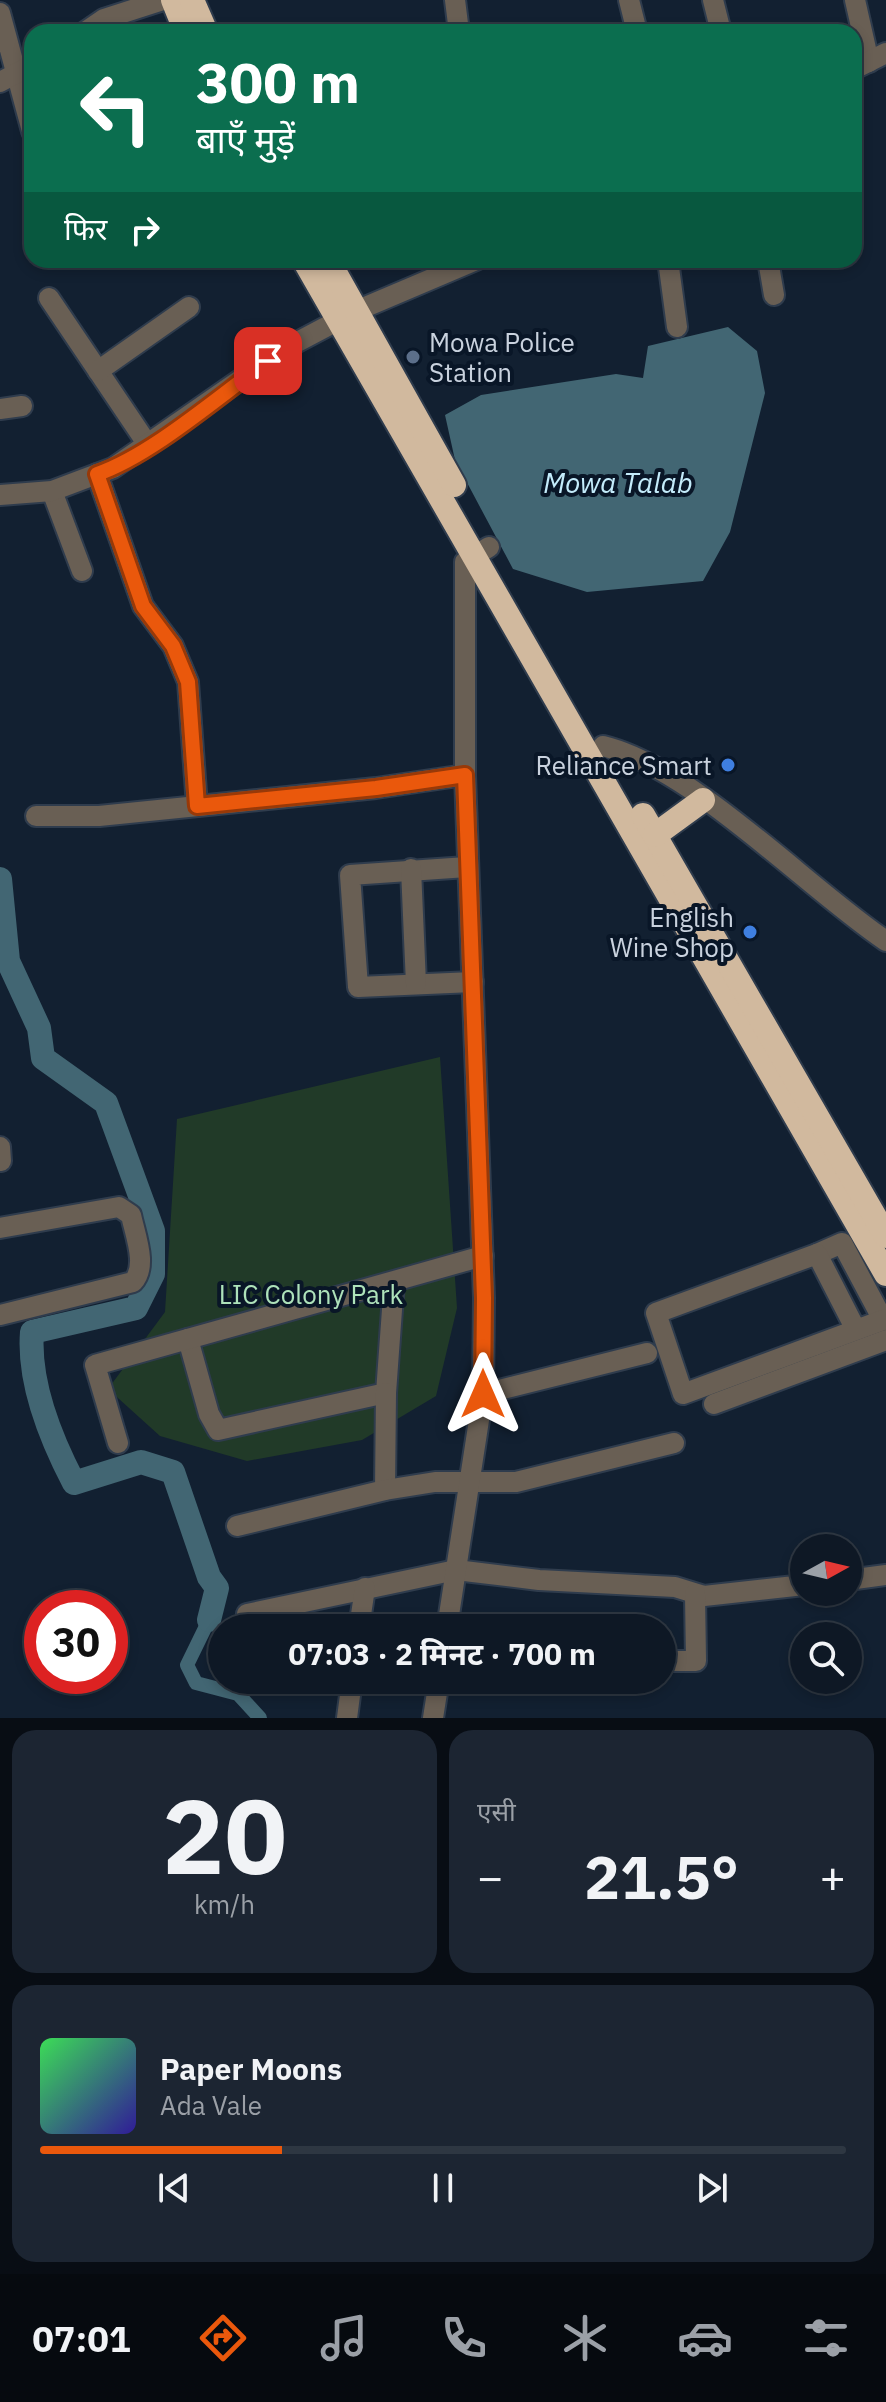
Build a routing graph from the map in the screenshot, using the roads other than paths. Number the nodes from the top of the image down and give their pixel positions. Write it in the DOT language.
graph roads {
  1 [pos="163,0"];
  2 [pos="173,0"];
  3 [pos="192,0"];
  4 [pos="455,0"];
  5 [pos="629,0"];
  6 [pos="713,0"];
  7 [pos="855,0"];
  8 [pos="0,13"];
  9 [pos="97,24"];
  10 [pos="183,24"];
  11 [pos="202,24"];
  12 [pos="458,24"];
  13 [pos="635,24"];
  14 [pos="719,24"];
  15 [pos="861,24"];
  16 [pos="862,28"];
  17 [pos="870,61"];
  18 [pos="16,74"];
  19 [pos="24,102"];
  20 [pos="310,268"];
  21 [pos="331,268"];
  22 [pos="454,268"];
  23 [pos="669,268"];
  24 [pos="769,268"];
  25 [pos="774,295"];
  26 [pos="49,298"];
  27 [pos="189,307"];
  28 [pos="347,315"];
  29 [pos="677,327"];
  30 [pos="98,371"];
  31 [pos="22,406"];
  32 [pos="0,409"];
  33 [pos="148,445"];
  34 [pos="97,474"];
  35 [pos="52,491"];
  36 [pos="0,495"];
  37 [pos="482,551"];
  38 [pos="82,571"];
  39 [pos="603,746"];
  40 [pos="465,775"];
  41 [pos="703,800"];
  42 [pos="197,806"];
  43 [pos="36,816"];
  44 [pos="655,835"];
  45 [pos="467,867"];
  46 [pos="411,869"];
  47 [pos="886,941"];
  48 [pos="473,982"];
  49 [pos="416,984"];
  50 [pos="0,1228"];
  51 [pos="886,1236"];
  52 [pos="817,1254"];
  53 [pos="483,1256"];
  54 [pos="886,1274"];
  55 [pos="394,1282"];
  56 [pos="0,1315"];
  57 [pos="885,1326"];
  58 [pos="856,1330"];
  59 [pos="188,1339"];
  60 [pos="647,1353"];
  61 [pos="386,1393"];
  62 [pos="483,1394"];
  63 [pos="714,1404"];
  64 [pos="118,1443"];
  65 [pos="674,1443"];
  66 [pos="470,1484"];
  67 [pos="385,1490"];
  68 [pos="237,1526"];
  69 [pos="456,1570"];
  70 [pos="886,1575"];
  71 [pos="862,1578"];
  72 [pos="790,1587"];
  73 [pos="365,1588"];
  74 [pos="695,1594"];
  75 [pos="247,1614"];
  76 [pos="361,1614"];
  77 [pos="449,1614"];
  78 [pos="676,1661"];
  79 [pos="350,1694"];
  80 [pos="437,1694"];
  81 [pos="347,1718"];
  82 [pos="433,1718"];
  1 -- 9 [label="street"];
  2 -- 10 [label="highway"];
  3 -- 11 [label="highway"];
  4 -- 12 [label="street"];
  5 -- 13 [label="street"];
  6 -- 14 [label="street"];
  7 -- 15 [label="street"];
  8 -- 18 [label="street"];
  16 -- 17 [label="street"];
  18 -- 19 [label="street"];
  20 -- 28 [label="highway"];
  21 -- 28 [label="highway"];
  22 -- 28 [label="street"];
  23 -- 29 [label="street"];
  24 -- 25 [label="street"];
  26 -- 30 [label="street"];
  27 -- 30 [label="street"];
  28 -- 33 [label="street"];
  28 -- 37 [label="highway"];
  30 -- 33 [label="street"];
  31 -- 32 [label="street"];
  33 -- 34 [label="street"];
  34 -- 35 [label="street"];
  34 -- 42 [label="street"];
  35 -- 36 [label="street"];
  35 -- 38 [label="street"];
  37 -- 39 [label="highway"];
  37 -- 40 [label="street"];
  37 -- 54 [label="highway"];
  39 -- 41 [label="street"];
  39 -- 44 [label="highway"];
  40 -- 42 [label="street"];
  40 -- 45 [label="street"];
  41 -- 44 [label="highway"];
  41 -- 47 [label="street"];
  42 -- 43 [label="street"];
  44 -- 51 [label="highway"];
  45 -- 46 [label="street"];
  45 -- 48 [label="street"];
  46 -- 49 [label="street"];
  46 -- 49 [label="street"];
  48 -- 49 [label="street"];
  48 -- 53 [label="street"];
  50 -- 56 [label="street"];
  52 -- 57 [label="street"];
  52 -- 58 [label="street"];
  52 -- 58 [label="street"];
  53 -- 55 [label="street"];
  53 -- 62 [label="street"];
  55 -- 59 [label="street"];
  55 -- 61 [label="street"];
  57 -- 58 [label="street"];
  57 -- 63 [label="street"];
  59 -- 61 [label="street"];
  59 -- 64 [label="street"];
  60 -- 62 [label="street"];
  61 -- 67 [label="street"];
  62 -- 66 [label="street"];
  65 -- 66 [label="street"];
  66 -- 67 [label="street"];
  66 -- 69 [label="street"];
  67 -- 68 [label="street"];
  69 -- 73 [label="street"];
  69 -- 74 [label="street"];
  69 -- 77 [label="street"];
  70 -- 71 [label="street"];
  72 -- 74 [label="street"];
  73 -- 75 [label="street"];
  73 -- 76 [label="street"];
  74 -- 78 [label="street"];
  79 -- 81 [label="street"];
  80 -- 82 [label="street"];
}
